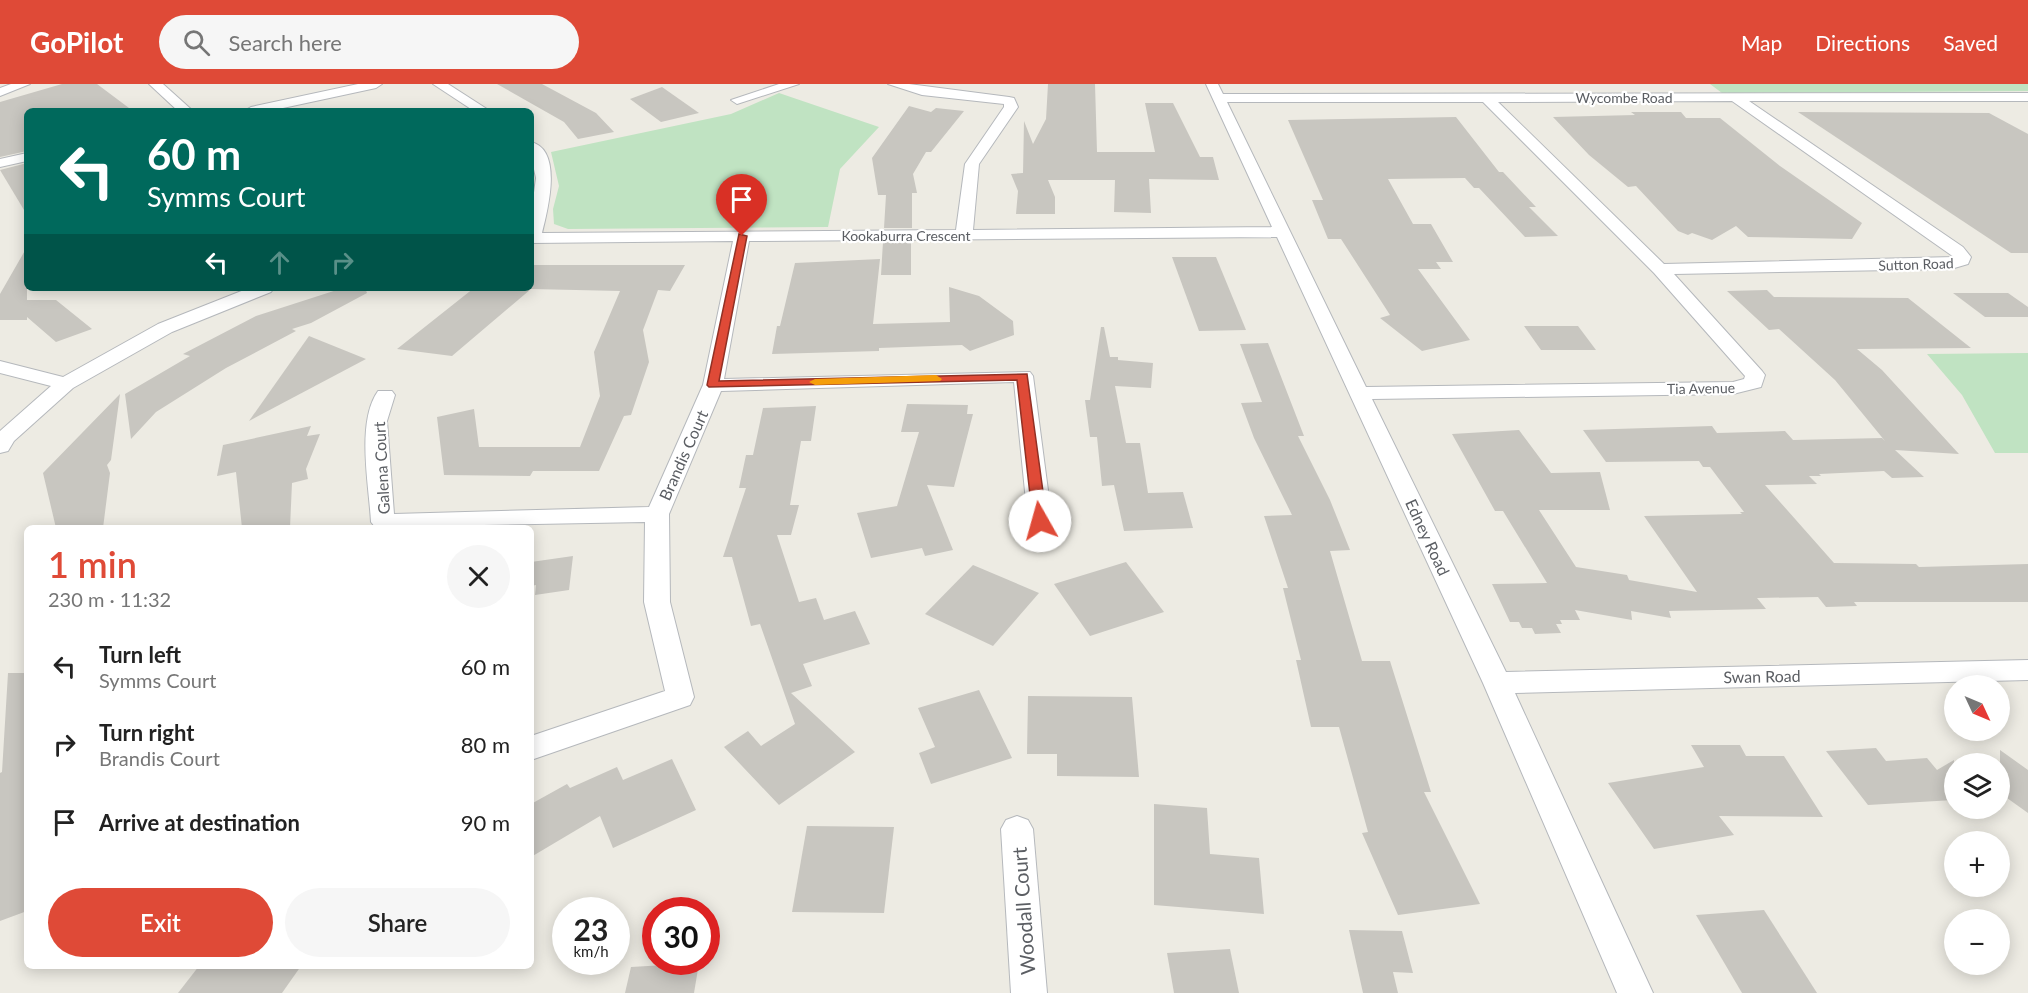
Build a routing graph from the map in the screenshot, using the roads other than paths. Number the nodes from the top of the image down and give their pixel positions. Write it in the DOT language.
graph roads {
  1 [pos="24,84"];
  2 [pos="155,84"];
  3 [pos="376,84"];
  4 [pos="439,84"];
  5 [pos="794,84"];
  6 [pos="894,84"];
  7 [pos="1216,91"];
  8 [pos="0,92"];
  9 [pos="1486,97"];
  10 [pos="2028,97"];
  11 [pos="1736,98"];
  12 [pos="1995,98"];
  13 [pos="736,99"];
  14 [pos="183,108"];
  15 [pos="266,108"];
  16 [pos="478,108"];
  17 [pos="2019,110"];
  18 [pos="534,149"];
  19 [pos="24,158"];
  20 [pos="0,163"];
  21 [pos="534,228"];
  22 [pos="1282,232"];
  23 [pos="964,235"];
  24 [pos="742,236"];
  25 [pos="534,238"];
  26 [pos="1660,269"];
  27 [pos="258,291"];
  28 [pos="0,367"];
  29 [pos="66,384"];
  30 [pos="713,385"];
  31 [pos="1360,393"];
  32 [pos="385,395"];
  33 [pos="0,446"];
  34 [pos="657,514"];
  35 [pos="1040,521"];
  36 [pos="2028,670"];
  37 [pos="1497,683"];
  38 [pos="534,747"];
  39 [pos="1017,829"];
  40 [pos="1029,993"];
  41 [pos="1635,993"];
  1 -- 8 [label="street"];
  2 -- 14 [label="street"];
  3 -- 15 [label="street"];
  4 -- 16 [label="street"];
  5 -- 13 [label="street"];
  6 -- 23 [label="street"];
  7 -- 9 [label="street, Wycombe Road"];
  7 -- 22 [label="street, Edney Road"];
  9 -- 11 [label="street, Wycombe Road"];
  9 -- 26 [label="street, Tia Avenue"];
  10 -- 12 [label="street, Wycombe Road"];
  11 -- 12 [label="street, Wycombe Road"];
  11 -- 26 [label="street, Sutton Road"];
  12 -- 17 [label="street"];
  18 -- 21 [label="street"];
  19 -- 20 [label="street"];
  22 -- 23 [label="street, Kookaburra Crescent"];
  22 -- 31 [label="street, Edney Road"];
  23 -- 24 [label="street, Kookaburra Crescent"];
  24 -- 25 [label="street, Kookaburra Crescent"];
  24 -- 30 [label="street, Brandis Court"];
  26 -- 31 [label="street, Tia Avenue"];
  27 -- 29 [label="street"];
  28 -- 29 [label="street"];
  29 -- 33 [label="street"];
  30 -- 34 [label="street, Brandis Court"];
  30 -- 35 [label="street"];
  31 -- 37 [label="street, Edney Road"];
  32 -- 34 [label="street, Galena Court"];
  34 -- 38 [label="street, Brandis Court"];
  36 -- 37 [label="street, Swan Road"];
  37 -- 41 [label="street, Edney Road"];
  39 -- 40 [label="street, Woodall Court"];
}
